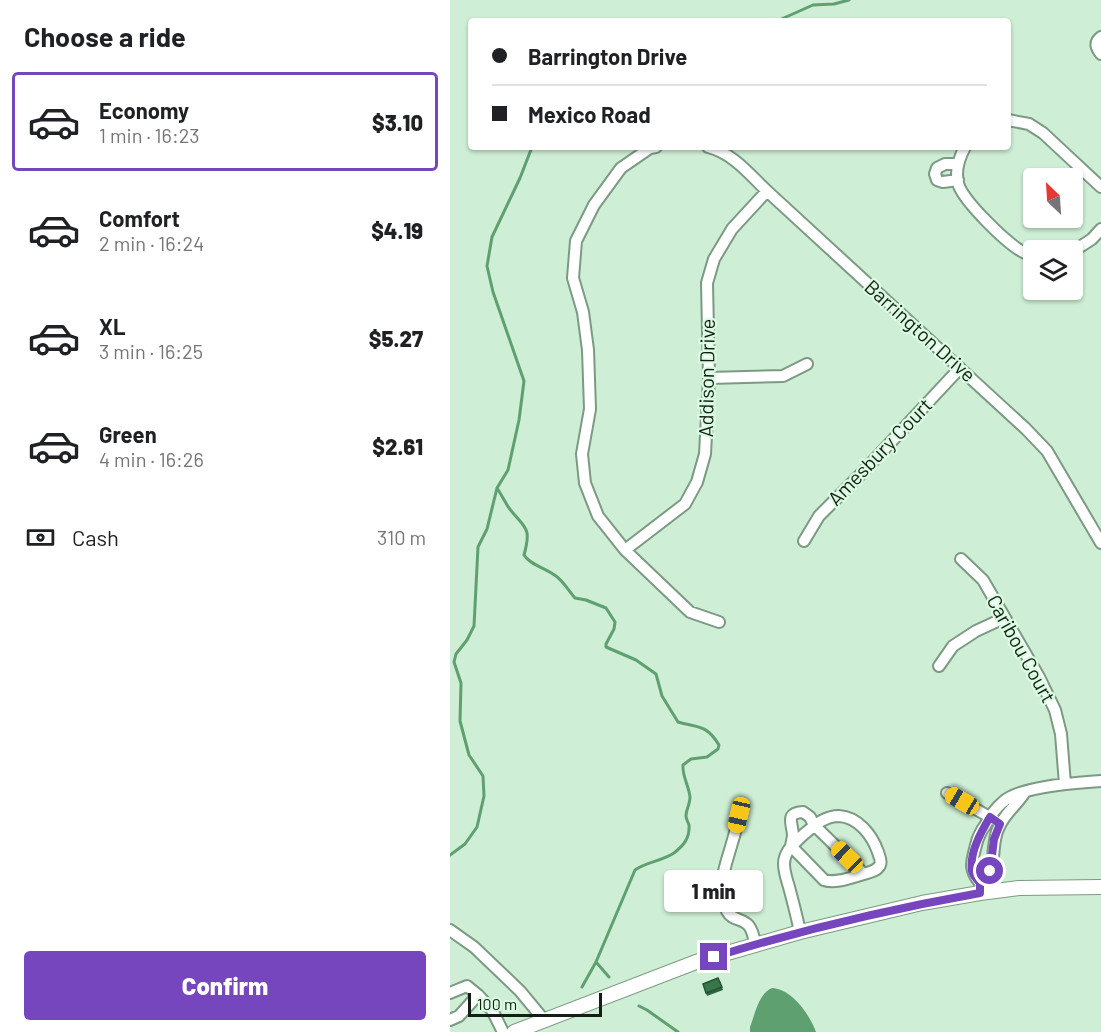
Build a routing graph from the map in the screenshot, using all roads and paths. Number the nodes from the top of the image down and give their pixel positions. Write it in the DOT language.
graph roads {
  1 [pos="1101,37"];
  2 [pos="1101,54"];
  3 [pos="1011,120"];
  4 [pos="647,150"];
  5 [pos="717,150"];
  6 [pos="964,150"];
  7 [pos="958,164"];
  8 [pos="958,180"];
  9 [pos="1101,187"];
  10 [pos="767,191"];
  11 [pos="1101,230"];
  12 [pos="1083,245"];
  13 [pos="1023,252"];
  14 [pos="807,364"];
  15 [pos="960,368"];
  16 [pos="709,378"];
  17 [pos="804,541"];
  18 [pos="1101,543"];
  19 [pos="625,550"];
  20 [pos="961,559"];
  21 [pos="1004,618"];
  22 [pos="719,622"];
  23 [pos="939,666"];
  24 [pos="1101,781"];
  25 [pos="1065,784"];
  26 [pos="1025,792"];
  27 [pos="947,793"];
  28 [pos="739,815"];
  29 [pos="990,817"];
  30 [pos="1000,824"];
  31 [pos="814,825"];
  32 [pos="791,846"];
  33 [pos="864,874"];
  34 [pos="1101,887"];
  35 [pos="980,888"];
  36 [pos="450,930"];
  37 [pos="800,932"];
  38 [pos="755,944"];
  39 [pos="450,993"];
  40 [pos="478,994"];
  41 [pos="450,1020"];
  42 [pos="544,1020"];
  43 [pos="503,1032"];
  44 [pos="514,1032"];
  1 -- 2 [label="street"];
  3 -- 9 [label="street"];
  4 -- 19 [label="street"];
  5 -- 10 [label="street, Barrington Drive"];
  6 -- 7 [label="street"];
  7 -- 8 [label="street"];
  7 -- 8 [label="street"];
  8 -- 13 [label="street"];
  10 -- 15 [label="street, Barrington Drive"];
  10 -- 16 [label="street, Addison Drive"];
  11 -- 12 [label="street"];
  14 -- 16 [label="street"];
  15 -- 17 [label="street, Amesbury Court"];
  15 -- 18 [label="street, Barrington Drive"];
  16 -- 19 [label="street, Addison Drive"];
  19 -- 22 [label="street"];
  20 -- 21 [label="street, Caribou Court"];
  21 -- 23 [label="street"];
  21 -- 25 [label="street, Caribou Court"];
  24 -- 25 [label="street"];
  25 -- 26 [label="street"];
  26 -- 29 [label="street"];
  26 -- 30 [label="street"];
  27 -- 29 [label="street"];
  28 -- 38 [label="street"];
  29 -- 30 [label="street"];
  29 -- 35 [label="street"];
  30 -- 35 [label="street"];
  31 -- 32 [label="street"];
  31 -- 32 [label="street"];
  31 -- 33 [label="street"];
  31 -- 33 [label="street"];
  32 -- 33 [label="street"];
  32 -- 37 [label="street"];
  34 -- 35 [label="main road"];
  35 -- 37 [label="main road"];
  36 -- 42 [label="street"];
  37 -- 38 [label="main road"];
  38 -- 42 [label="main road"];
  39 -- 40 [label="street"];
  40 -- 41 [label="street"];
  40 -- 43 [label="street"];
  42 -- 44 [label="main road"];
}
